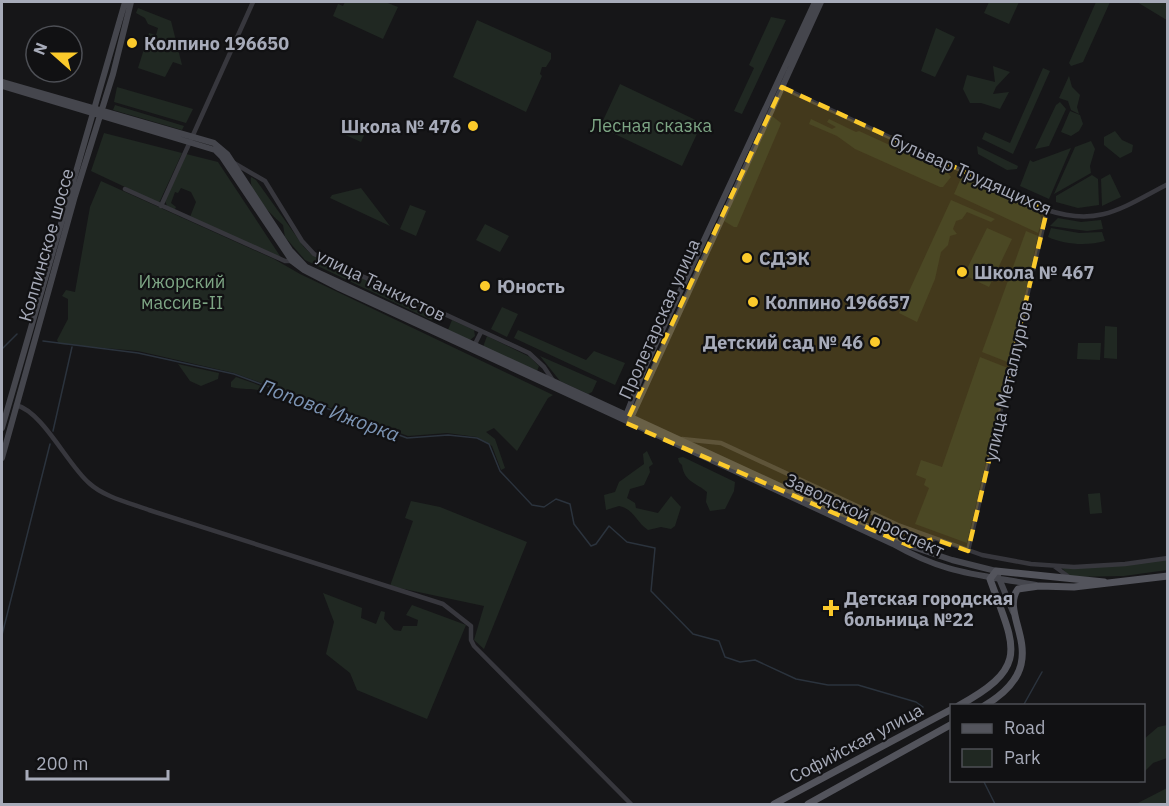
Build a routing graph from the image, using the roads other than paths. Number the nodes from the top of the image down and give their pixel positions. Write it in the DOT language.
graph roads {
  1 [pos="125,2"];
  2 [pos="131,2"];
  3 [pos="253,2"];
  4 [pos="815,2"];
  5 [pos="821,2"];
  6 [pos="2,82"];
  7 [pos="2,86"];
  8 [pos="779,86"];
  9 [pos="92,110"];
  10 [pos="101,112"];
  11 [pos="191,138"];
  12 [pos="232,162"];
  13 [pos="1167,184"];
  14 [pos="125,189"];
  15 [pos="161,206"];
  16 [pos="1047,210"];
  17 [pos="292,261"];
  18 [pos="482,332"];
  19 [pos="474,348"];
  20 [pos="554,382"];
  21 [pos="16,405"];
  22 [pos="625,414"];
  23 [pos="632,418"];
  24 [pos="626,423"];
  25 [pos="2,428"];
  26 [pos="677,439"];
  27 [pos="2,458"];
  28 [pos="800,498"];
  29 [pos="934,539"];
  30 [pos="910,546"];
  31 [pos="968,551"];
  32 [pos="1167,558"];
  33 [pos="1053,566"];
  34 [pos="996,571"];
  35 [pos="1167,576"];
  36 [pos="990,579"];
  37 [pos="1071,579"];
  38 [pos="1000,580"];
  39 [pos="1104,582"];
  40 [pos="1039,586"];
  41 [pos="1015,615"];
  42 [pos="960,704"];
  43 [pos="986,704"];
  44 [pos="950,710"];
  45 [pos="950,725"];
  46 [pos="894,740"];
  47 [pos="896,756"];
  48 [pos="631,804"];
  49 [pos="774,804"];
  50 [pos="808,804"];
  1 -- 9 [label="main road, Колпинское шоссе"];
  2 -- 10 [label="main road, Колпинское шоссе"];
  3 -- 11 [label="street"];
  4 -- 8 [label="main road, Пролетарская улица"];
  5 -- 8 [label="main road, Пролетарская улица"];
  6 -- 9 [label="main road"];
  7 -- 9 [label="main road"];
  8 -- 16 [label="street, бульвар Трудящихся"];
  8 -- 22 [label="main road, Пролетарская улица"];
  8 -- 23 [label="main road, Пролетарская улица"];
  9 -- 10 [label="main road, улица Танкистов"];
  9 -- 25 [label="main road, Колпинское шоссе"];
  10 -- 11 [label="main road, улица Танкистов"];
  10 -- 21 [label="main road, Колпинское шоссе"];
  11 -- 12 [label="main road, улица Танкистов"];
  11 -- 15 [label="street"];
  11 -- 17 [label="main road, улица Танкистов"];
  12 -- 18 [label="street"];
  12 -- 19 [label="main road, улица Танкистов"];
  13 -- 16 [label="street, бульвар Трудящихся"];
  14 -- 15 [label="street"];
  15 -- 17 [label="street"];
  16 -- 31 [label="street, улица Металлургов"];
  17 -- 19 [label="main road, улица Танкистов"];
  18 -- 19 [label="street"];
  18 -- 20 [label="street"];
  19 -- 20 [label="main road, улица Танкистов"];
  19 -- 24 [label="main road, улица Танкистов"];
  20 -- 22 [label="main road, улица Танкистов"];
  21 -- 27 [label="main road, Колпинское шоссе"];
  21 -- 48 [label="street"];
  22 -- 23 [label="main road, улица Танкистов"];
  22 -- 24 [label="main road, Пролетарская улица"];
  23 -- 24 [label="main road, Пролетарская улица"];
  23 -- 26 [label="main road, Заводской проспект"];
  24 -- 28 [label="main road, Заводской проспект"];
  26 -- 28 [label="main road, Заводской проспект"];
  26 -- 29 [label="street"];
  28 -- 30 [label="main road, Заводской проспект"];
  28 -- 36 [label="main road, Заводской проспект"];
  29 -- 30 [label="street"];
  29 -- 31 [label="street"];
  30 -- 34 [label="main road, Заводской проспект"];
  31 -- 33 [label="street"];
  32 -- 33 [label="street"];
  33 -- 37 [label="street"];
  34 -- 36 [label="main road"];
  34 -- 37 [label="main road, Заводской проспект"];
  34 -- 38 [label="main road"];
  35 -- 39 [label="main road, Заводской проспект"];
  36 -- 38 [label="main road, Заводской проспект"];
  36 -- 42 [label="main road"];
  37 -- 39 [label="main road, Заводской проспект"];
  38 -- 40 [label="main road, Заводской проспект"];
  38 -- 41 [label="main road"];
  39 -- 40 [label="main road, Заводской проспект"];
  40 -- 41 [label="main road"];
  41 -- 43 [label="main road"];
  44 -- 46 [label="main road, Софийская улица"];
  45 -- 47 [label="main road, Софийская улица"];
  46 -- 47 [label="main road"];
  46 -- 49 [label="main road, Софийская улица"];
  47 -- 50 [label="main road, Софийская улица"];
}
